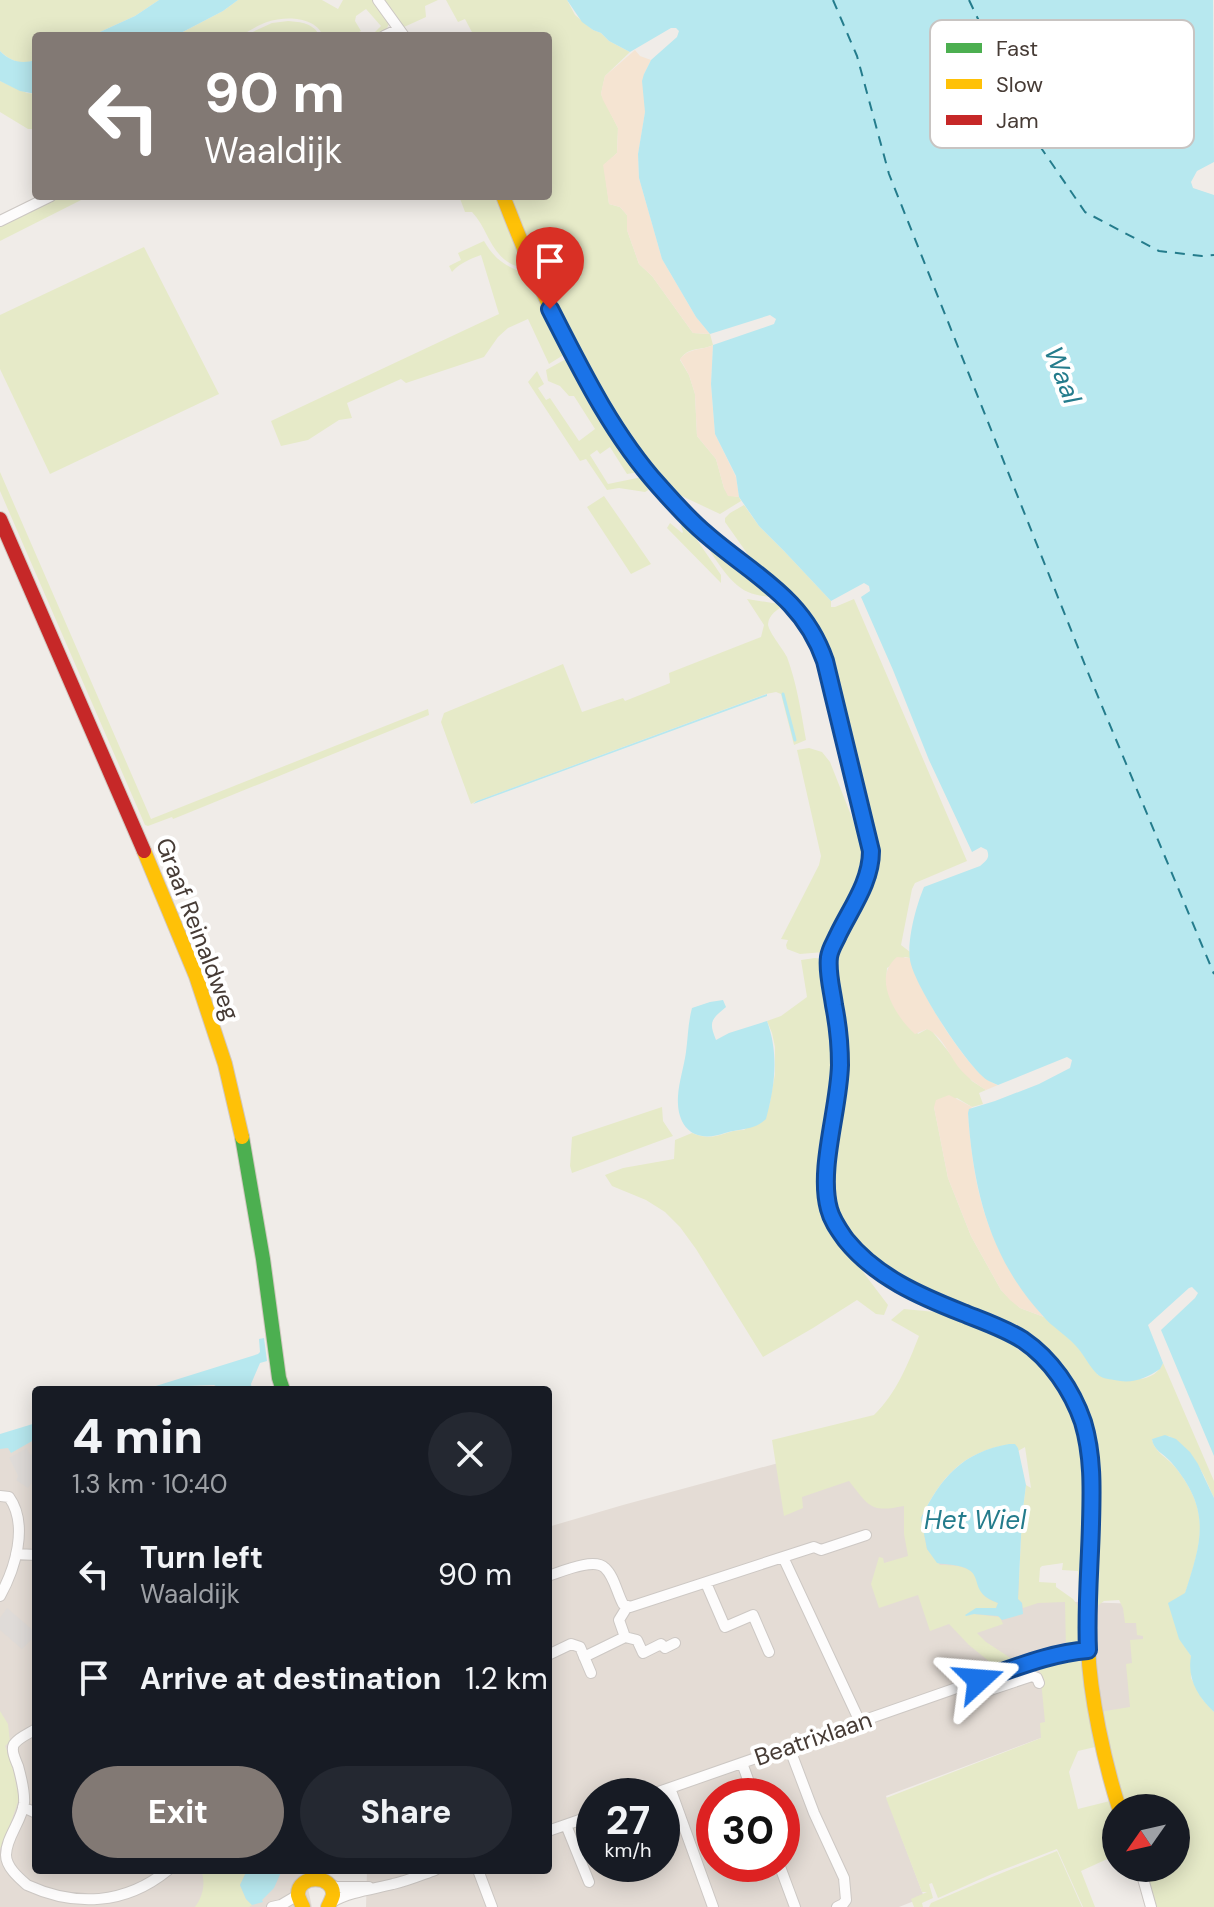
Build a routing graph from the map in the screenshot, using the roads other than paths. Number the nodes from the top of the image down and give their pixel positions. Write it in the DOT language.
graph roads {
  1 [pos="378,0"];
  2 [pos="402,32"];
  3 [pos="43,200"];
  4 [pos="505,200"];
  5 [pos="0,221"];
  6 [pos="0,519"];
  7 [pos="279,1386"];
  8 [pos="0,1496"];
  9 [pos="866,1535"];
  10 [pos="16,1554"];
  11 [pos="32,1555"];
  12 [pos="783,1557"];
  13 [pos="552,1575"];
  14 [pos="706,1583"];
  15 [pos="0,1596"];
  16 [pos="627,1607"];
  17 [pos="625,1637"];
  18 [pos="675,1643"];
  19 [pos="1088,1650"];
  20 [pos="769,1652"];
  21 [pos="552,1653"];
  22 [pos="584,1657"];
  23 [pos="591,1673"];
  24 [pos="979,1680"];
  25 [pos="1039,1683"];
  26 [pos="860,1722"];
  27 [pos="32,1732"];
  28 [pos="789,1747"];
  29 [pos="742,1763"];
  30 [pos="747,1778"];
  31 [pos="680,1785"];
  32 [pos="1116,1794"];
  33 [pos="32,1802"];
  34 [pos="23,1803"];
  35 [pos="32,1810"];
  36 [pos="680,1816"];
  37 [pos="576,1821"];
  38 [pos="566,1825"];
  39 [pos="552,1830"];
  40 [pos="576,1850"];
  41 [pos="163,1874"];
  42 [pos="424,1874"];
  43 [pos="480,1874"];
  44 [pos="309,1875"];
  45 [pos="325,1878"];
  46 [pos="786,1882"];
  47 [pos="1144,1882"];
  48 [pos="371,1888"];
  49 [pos="301,1902"];
  50 [pos="330,1904"];
  51 [pos="277,1906"];
  52 [pos="84,1907"];
  53 [pos="492,1907"];
  54 [pos="713,1907"];
  55 [pos="795,1907"];
  56 [pos="837,1907"];
  57 [pos="1151,1907"];
  1 -- 2 [label="street"];
  3 -- 5 [label="street"];
  4 -- 19 [label="street"];
  6 -- 7 [label="street, Graaf Reinaldweg"];
  8 -- 10 [label="street"];
  9 -- 12 [label="street"];
  10 -- 11 [label="street"];
  10 -- 15 [label="street"];
  12 -- 14 [label="street"];
  12 -- 26 [label="street"];
  13 -- 16 [label="street"];
  14 -- 16 [label="street"];
  14 -- 20 [label="street"];
  16 -- 17 [label="street"];
  17 -- 18 [label="street"];
  17 -- 22 [label="street"];
  19 -- 24 [label="street, Beatrixlaan"];
  19 -- 32 [label="street"];
  21 -- 22 [label="street"];
  22 -- 23 [label="street"];
  24 -- 25 [label="street, Beatrixlaan"];
  24 -- 26 [label="street, Beatrixlaan"];
  26 -- 28 [label="street, Beatrixlaan"];
  27 -- 34 [label="street"];
  28 -- 29 [label="street, Beatrixlaan"];
  28 -- 56 [label="street"];
  29 -- 30 [label="street"];
  29 -- 31 [label="street, Beatrixlaan"];
  33 -- 34 [label="street"];
  34 -- 35 [label="street"];
  34 -- 52 [label="street"];
  36 -- 54 [label="street"];
  37 -- 38 [label="street"];
  38 -- 39 [label="street"];
  38 -- 40 [label="street"];
  41 -- 52 [label="street"];
  42 -- 48 [label="street"];
  43 -- 53 [label="street"];
  44 -- 45 [label="street"];
  44 -- 49 [label="street"];
  45 -- 48 [label="street"];
  45 -- 50 [label="street"];
  46 -- 55 [label="street"];
  47 -- 57 [label="street"];
  48 -- 50 [label="street"];
  49 -- 51 [label="street"];
}
